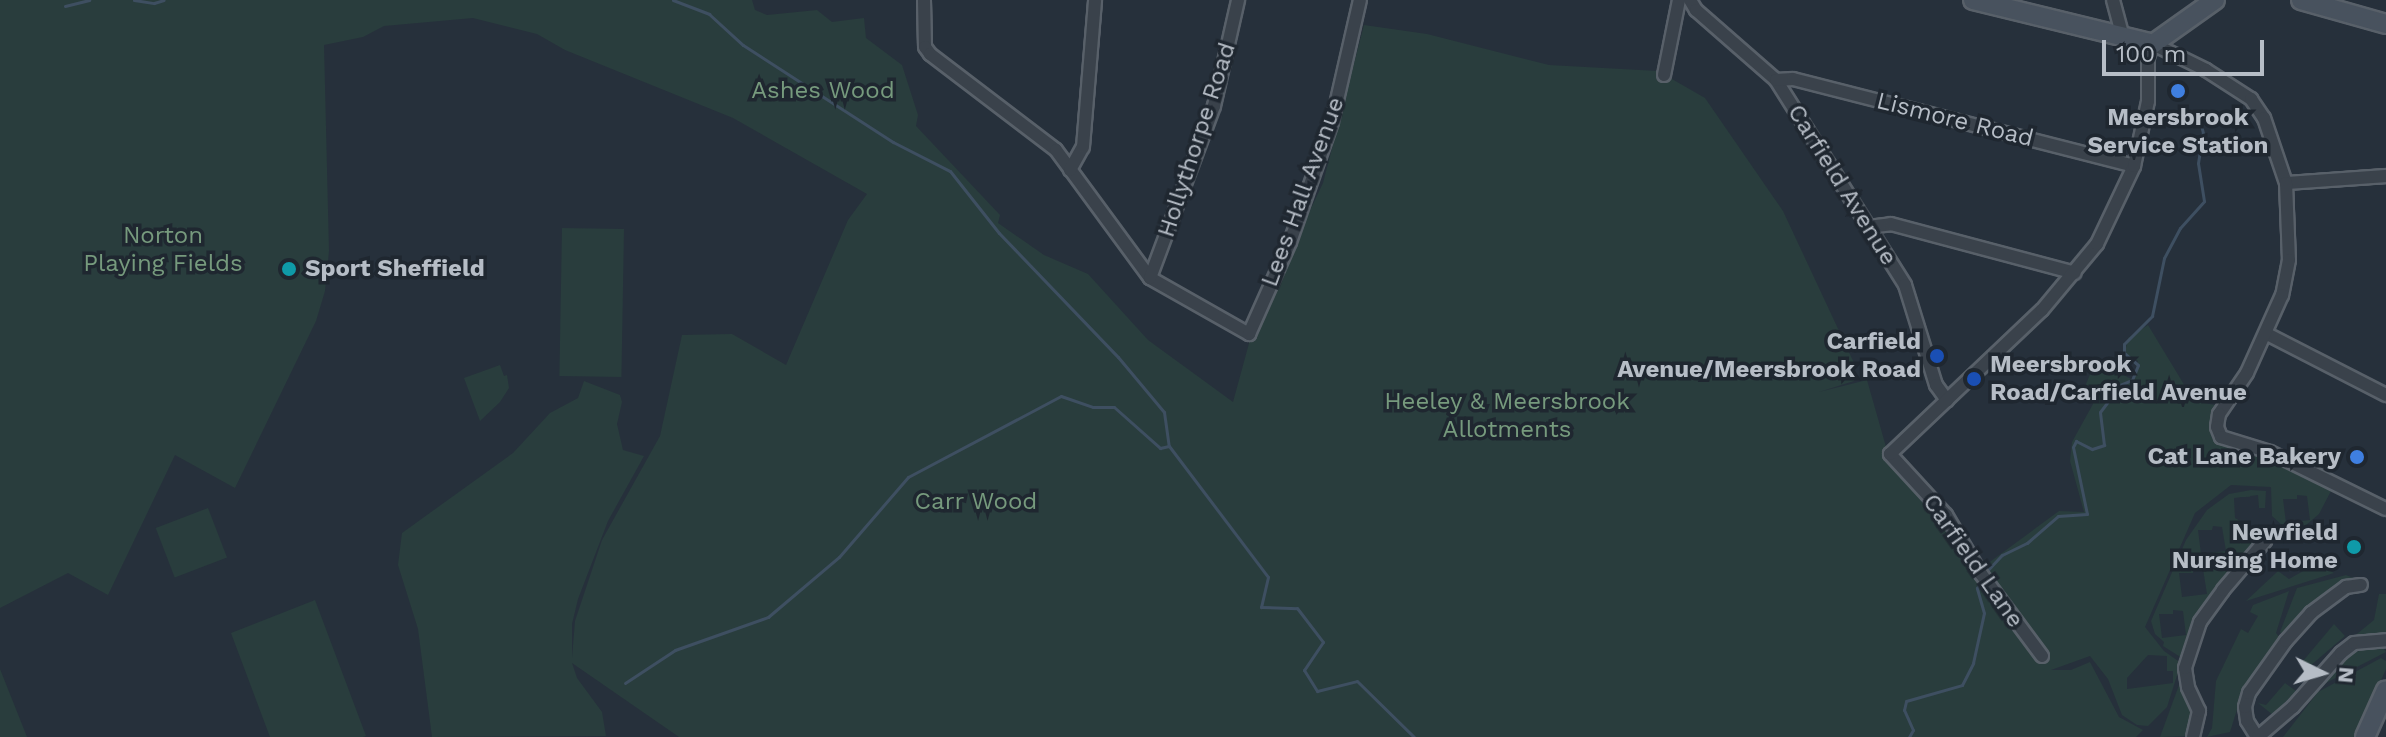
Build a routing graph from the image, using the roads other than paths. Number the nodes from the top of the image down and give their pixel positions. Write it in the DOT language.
graph roads {
  1 [pos="924,0"];
  2 [pos="1095,0"];
  3 [pos="1238,0"];
  4 [pos="1360,0"];
  5 [pos="1679,0"];
  6 [pos="1690,0"];
  7 [pos="1973,0"];
  8 [pos="2113,0"];
  9 [pos="2215,0"];
  10 [pos="2301,0"];
  11 [pos="2386,24"];
  12 [pos="2123,37"];
  13 [pos="2153,44"];
  14 [pos="1664,75"];
  15 [pos="1776,80"];
  16 [pos="2134,166"];
  17 [pos="1070,170"];
  18 [pos="2386,176"];
  19 [pos="2286,183"];
  20 [pos="1868,227"];
  21 [pos="2075,273"];
  22 [pos="1150,278"];
  23 [pos="2267,334"];
  24 [pos="2386,395"];
  25 [pos="1947,400"];
  26 [pos="2386,509"];
  27 [pos="2265,541"];
  28 [pos="2361,585"];
  29 [pos="2386,640"];
  30 [pos="2042,656"];
  31 [pos="2386,690"];
  32 [pos="2193,737"];
  33 [pos="2258,737"];
  34 [pos="2365,737"];
  1 -- 17 [label="street"];
  2 -- 17 [label="street"];
  3 -- 22 [label="street, Hollythorpe Road"];
  4 -- 22 [label="street, Lees Hall Avenue"];
  5 -- 14 [label="street"];
  6 -- 15 [label="street, Carfield Avenue"];
  7 -- 12 [label="street"];
  8 -- 12 [label="street"];
  9 -- 13 [label="street"];
  10 -- 11 [label="street"];
  12 -- 13 [label="street"];
  13 -- 16 [label="street"];
  13 -- 19 [label="street"];
  15 -- 16 [label="street, Lismore Road"];
  15 -- 20 [label="street, Carfield Avenue"];
  16 -- 21 [label="street"];
  17 -- 22 [label="street"];
  18 -- 19 [label="street"];
  19 -- 23 [label="street"];
  20 -- 21 [label="street"];
  20 -- 25 [label="street, Carfield Avenue"];
  21 -- 25 [label="street"];
  23 -- 24 [label="street"];
  23 -- 26 [label="street"];
  25 -- 30 [label="street, Carfield Lane"];
  27 -- 32 [label="street"];
  28 -- 33 [label="street"];
  29 -- 33 [label="street"];
  31 -- 34 [label="street"];
}
